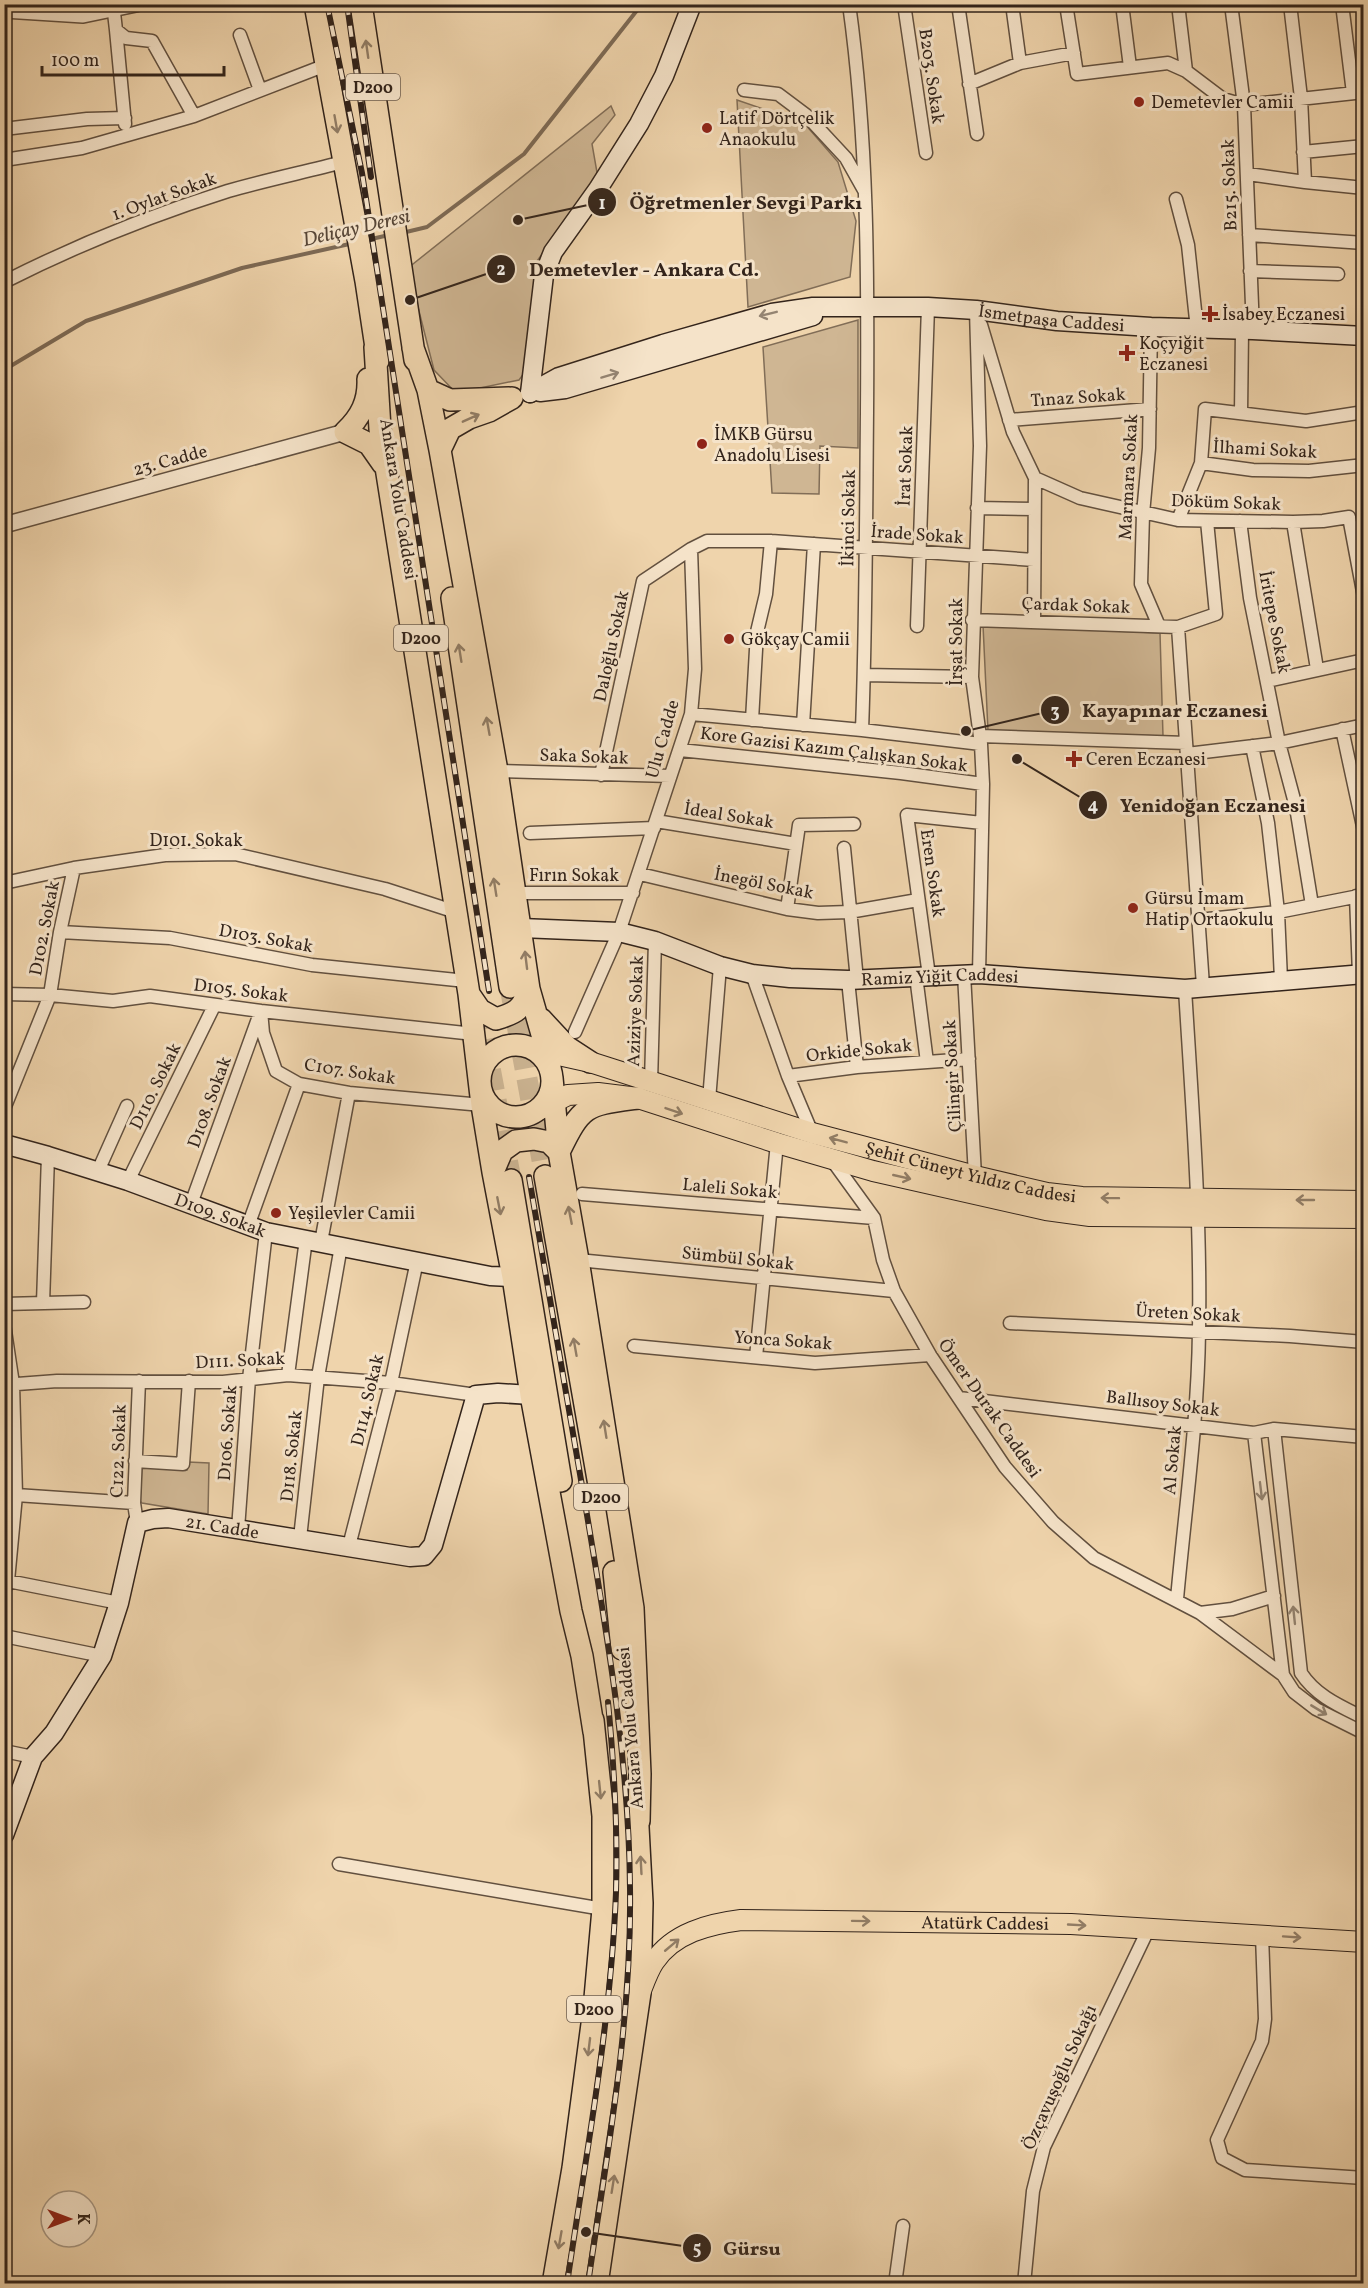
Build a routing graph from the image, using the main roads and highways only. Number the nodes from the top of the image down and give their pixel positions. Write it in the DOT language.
graph roads {
  1 [pos="315,4"];
  2 [pos="361,4"];
  3 [pos="684,4"];
  4 [pos="692,4"];
  5 [pos="618,159"];
  6 [pos="367,286"];
  7 [pos="1364,336"];
  8 [pos="375,347"];
  9 [pos="413,348"];
  10 [pos="428,390"];
  11 [pos="521,396"];
  12 [pos="440,450"];
  13 [pos="387,471"];
  14 [pos="522,928"];
  15 [pos="1361,974"];
  16 [pos="520,988"];
  17 [pos="470,990"];
  18 [pos="536,1012"];
  19 [pos="542,1052"];
  20 [pos="590,1062"];
  21 [pos="644,1090"];
  22 [pos="481,1095"];
  23 [pos="546,1106"];
  24 [pos="4,1144"];
  25 [pos="559,1152"];
  26 [pos="502,1176"];
  27 [pos="545,1176"];
  28 [pos="1364,1201"];
  29 [pos="1198,1208"];
  30 [pos="1364,1218"];
  31 [pos="513,1277"];
  32 [pos="531,1395"];
  33 [pos="594,1732"];
  34 [pos="639,1821"];
  35 [pos="4,1834"];
  36 [pos="1364,1942"];
  37 [pos="640,1993"];
  38 [pos="553,2283"];
  39 [pos="597,2283"];
  1 -- 6 [label="highway, Ankara Yolu Caddesi / D200, one-way"];
  9 -- 2 [label="highway, Ankara Yolu Caddesi / D200, one-way"];
  3 -- 5 [label="main road"];
  4 -- 5 [label="main road"];
  5 -- 11 [label="main road"];
  6 -- 8 [label="highway, Ankara Yolu Caddesi / D200"];
  6 -- 13 [label="highway"];
  7 -- 11 [label="main road, İsmetpaşa Caddesi"];
  8 -- 13 [label="highway"];
  8 -- 17 [label="highway, Ankara Yolu Caddesi / D200"];
  9 -- 10 [label="highway"];
  16 -- 9 [label="highway, Ankara Yolu Caddesi / D200, one-way"];
  10 -- 11 [label="highway"];
  10 -- 12 [label="highway"];
  12 -- 11 [label="highway, one-way"];
  14 -- 12 [label="highway, one-way"];
  13 -- 17 [label="highway"];
  14 -- 15 [label="main road, Ramiz Yiğit Caddesi"];
  16 -- 14 [label="highway, one-way"];
  16 -- 17 [label="highway"];
  16 -- 18 [label="highway"];
  17 -- 22 [label="highway"];
  18 -- 19 [label="highway"];
  18 -- 20 [label="highway"];
  19 -- 20 [label="main road, Şehit Cüneyt Yıldız Caddesi"];
  19 -- 22 [label="highway"];
  19 -- 23 [label="highway"];
  20 -- 21 [label="main road, Şehit Cüneyt Yıldız Caddesi"];
  21 -- 23 [label="main road"];
  21 -- 25 [label="highway"];
  29 -- 21 [label="main road, Şehit Cüneyt Yıldız Caddesi, one-way"];
  21 -- 29 [label="main road, one-way"];
  22 -- 23 [label="highway"];
  22 -- 26 [label="highway"];
  23 -- 25 [label="highway"];
  24 -- 31 [label="main road, D109. Sokak"];
  25 -- 26 [label="highway"];
  34 -- 25 [label="highway, one-way"];
  26 -- 31 [label="highway, one-way"];
  26 -- 33 [label="highway, Ankara Yolu Caddesi / D200"];
  34 -- 27 [label="highway, Ankara Yolu Caddesi / D200, one-way"];
  28 -- 29 [label="main road, Şehit Cüneyt Yıldız Caddesi, one-way"];
  29 -- 30 [label="main road, Şehit Cüneyt Yıldız Caddesi"];
  31 -- 32 [label="highway"];
  32 -- 33 [label="highway"];
  32 -- 35 [label="main road, 21. Cadde"];
  33 -- 38 [label="highway, Ankara Yolu Caddesi / D200, one-way"];
  37 -- 34 [label="highway, Ankara Yolu Caddesi / D200, one-way"];
  37 -- 36 [label="main road, Atatürk Caddesi, one-way"];
  39 -- 37 [label="highway, Ankara Yolu Caddesi / D200, one-way"];
}
